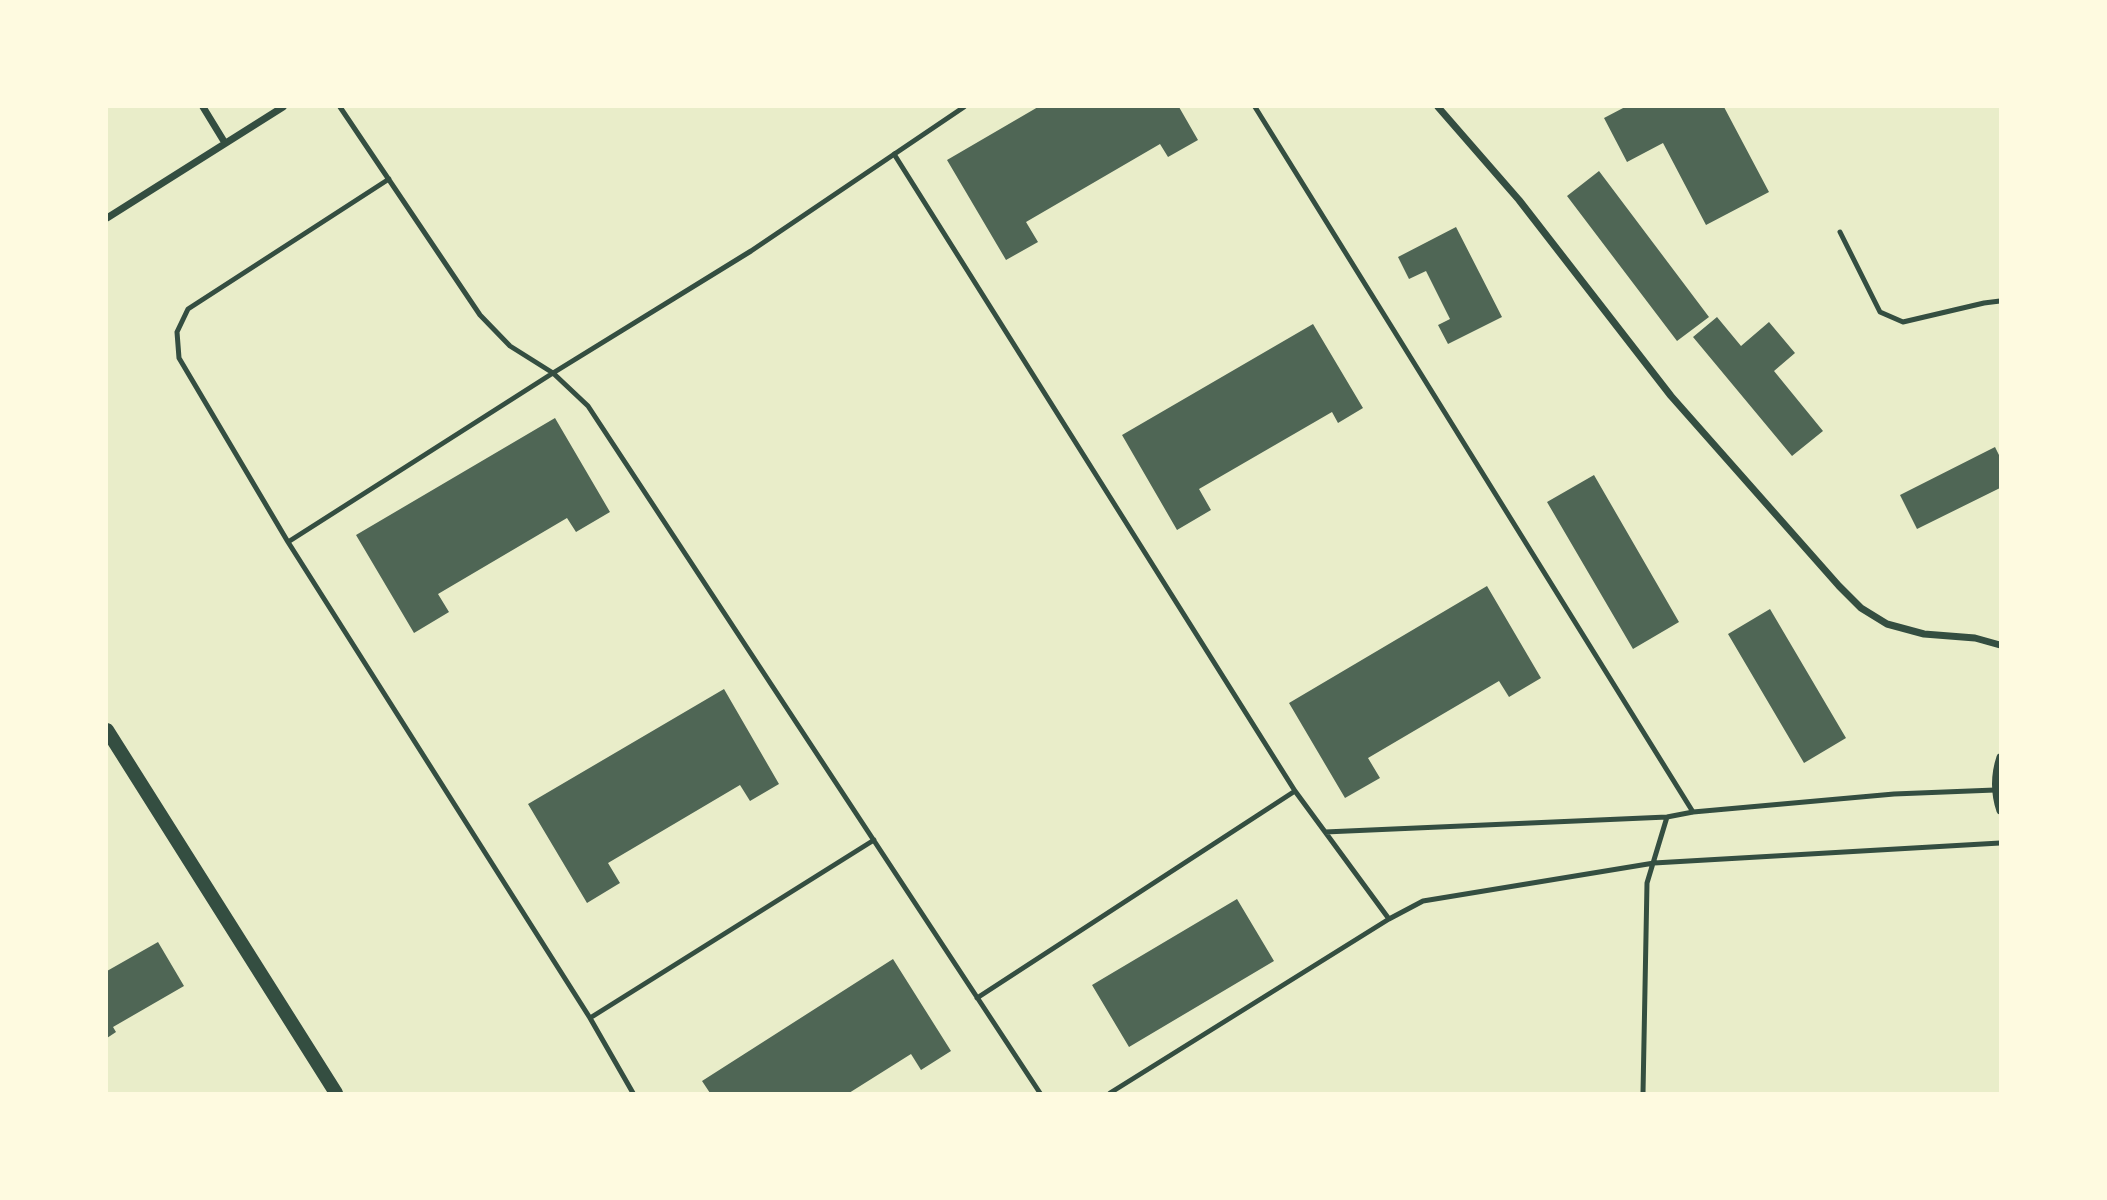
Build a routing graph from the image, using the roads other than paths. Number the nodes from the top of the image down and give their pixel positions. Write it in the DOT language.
graph roads {
  1 [pos="203,107"];
  2 [pos="283,107"];
  3 [pos="340,107"];
  4 [pos="964,107"];
  5 [pos="1255,107"];
  6 [pos="1438,107"];
  7 [pos="225,143"];
  8 [pos="894,155"];
  9 [pos="388,179"];
  10 [pos="107,218"];
  11 [pos="1840,232"];
  12 [pos="2000,302"];
  13 [pos="553,373"];
  14 [pos="288,542"];
  15 [pos="1991,643"];
  16 [pos="2000,645"];
  17 [pos="2000,654"];
  18 [pos="107,730"];
  19 [pos="2000,757"];
  20 [pos="1995,790"];
  21 [pos="1295,791"];
  22 [pos="2000,811"];
  23 [pos="1693,812"];
  24 [pos="1667,817"];
  25 [pos="1325,832"];
  26 [pos="874,840"];
  27 [pos="2000,843"];
  28 [pos="1654,863"];
  29 [pos="1389,919"];
  30 [pos="977,998"];
  31 [pos="590,1018"];
  32 [pos="336,1093"];
  33 [pos="633,1093"];
  34 [pos="1040,1093"];
  35 [pos="1110,1093"];
  36 [pos="1643,1093"];
  1 -- 7 [label="street"];
  2 -- 7 [label="street"];
  3 -- 9 [label="lane"];
  4 -- 8 [label="lane"];
  5 -- 23 [label="lane"];
  6 -- 15 [label="street"];
  7 -- 10 [label="street"];
  8 -- 13 [label="lane"];
  8 -- 21 [label="lane"];
  9 -- 13 [label="lane"];
  9 -- 14 [label="lane"];
  11 -- 12 [label="lane"];
  13 -- 14 [label="lane"];
  13 -- 26 [label="lane"];
  14 -- 31 [label="lane"];
  15 -- 16 [label="street"];
  15 -- 17 [label="street"];
  18 -- 32 [label="main road"];
  19 -- 20 [label="street"];
  20 -- 22 [label="street"];
  20 -- 23 [label="lane"];
  21 -- 25 [label="lane"];
  21 -- 30 [label="lane"];
  23 -- 24 [label="lane"];
  24 -- 25 [label="lane"];
  24 -- 28 [label="lane"];
  25 -- 29 [label="lane"];
  26 -- 30 [label="lane"];
  26 -- 31 [label="lane"];
  27 -- 28 [label="lane"];
  28 -- 29 [label="lane"];
  28 -- 36 [label="lane"];
  29 -- 35 [label="lane"];
  30 -- 34 [label="lane"];
  31 -- 33 [label="lane"];
}
